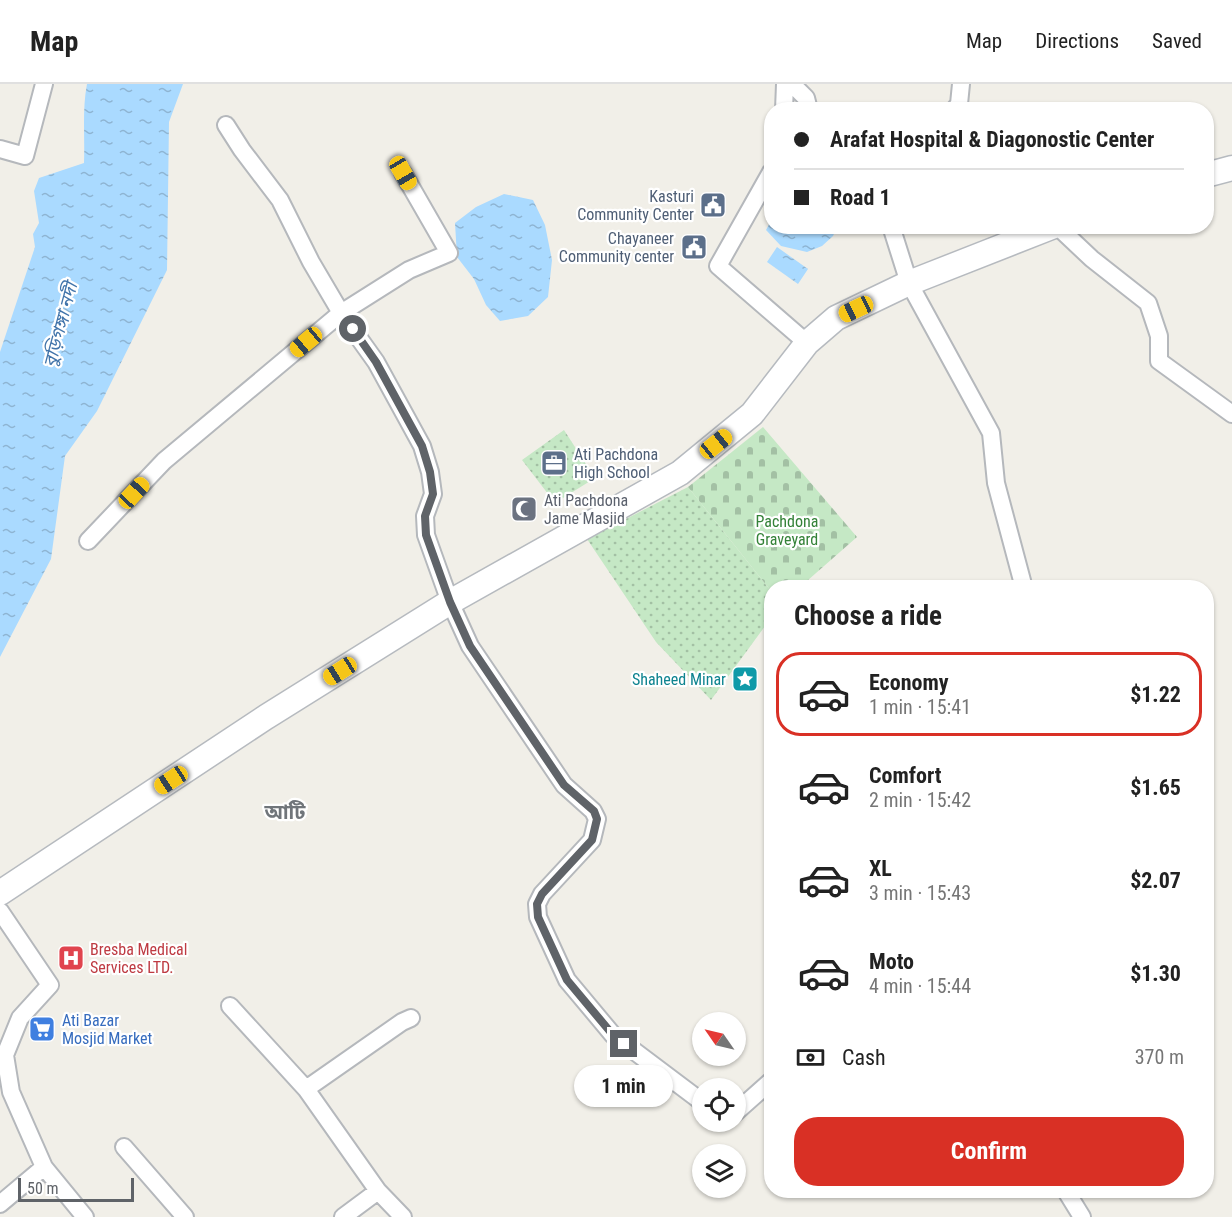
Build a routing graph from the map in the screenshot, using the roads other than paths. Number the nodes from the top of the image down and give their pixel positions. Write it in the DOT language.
graph roads {
  1 [pos="44,84"];
  2 [pos="785,84"];
  3 [pos="792,84"];
  4 [pos="961,84"];
  5 [pos="784,102"];
  6 [pos="807,102"];
  7 [pos="958,102"];
  8 [pos="226,125"];
  9 [pos="0,149"];
  10 [pos="1232,168"];
  11 [pos="403,173"];
  12 [pos="1214,173"];
  13 [pos="764,184"];
  14 [pos="894,234"];
  15 [pos="1035,234"];
  16 [pos="1064,234"];
  17 [pos="909,283"];
  18 [pos="341,313"];
  19 [pos="807,343"];
  20 [pos="1232,414"];
  21 [pos="88,541"];
  22 [pos="1022,580"];
  23 [pos="450,602"];
  24 [pos="0,893"];
  25 [pos="0,911"];
  26 [pos="230,1006"];
  27 [pos="411,1018"];
  28 [pos="5,1055"];
  29 [pos="0,1073"];
  30 [pos="764,1087"];
  31 [pos="306,1089"];
  32 [pos="692,1094"];
  33 [pos="746,1103"];
  34 [pos="124,1147"];
  35 [pos="44,1167"];
  36 [pos="378,1191"];
  37 [pos="1070,1198"];
  38 [pos="0,1204"];
  39 [pos="86,1217"];
  40 [pos="185,1217"];
  41 [pos="343,1217"];
  42 [pos="403,1217"];
  43 [pos="1082,1217"];
  1 -- 9 [label="street"];
  2 -- 5 [label="street"];
  3 -- 6 [label="street"];
  4 -- 7 [label="street"];
  8 -- 18 [label="street"];
  10 -- 12 [label="main road"];
  11 -- 18 [label="street"];
  13 -- 19 [label="street"];
  14 -- 17 [label="street"];
  15 -- 17 [label="main road"];
  16 -- 20 [label="street"];
  17 -- 19 [label="main road"];
  17 -- 22 [label="street"];
  18 -- 21 [label="street"];
  18 -- 23 [label="street"];
  19 -- 23 [label="main road"];
  23 -- 24 [label="main road"];
  23 -- 32 [label="street"];
  25 -- 28 [label="street"];
  26 -- 31 [label="street"];
  27 -- 31 [label="street"];
  28 -- 29 [label="street"];
  28 -- 35 [label="street"];
  30 -- 33 [label="street"];
  31 -- 36 [label="street"];
  34 -- 40 [label="street"];
  35 -- 38 [label="street"];
  35 -- 39 [label="street"];
  36 -- 41 [label="street"];
  36 -- 42 [label="street"];
  37 -- 43 [label="street"];
}
